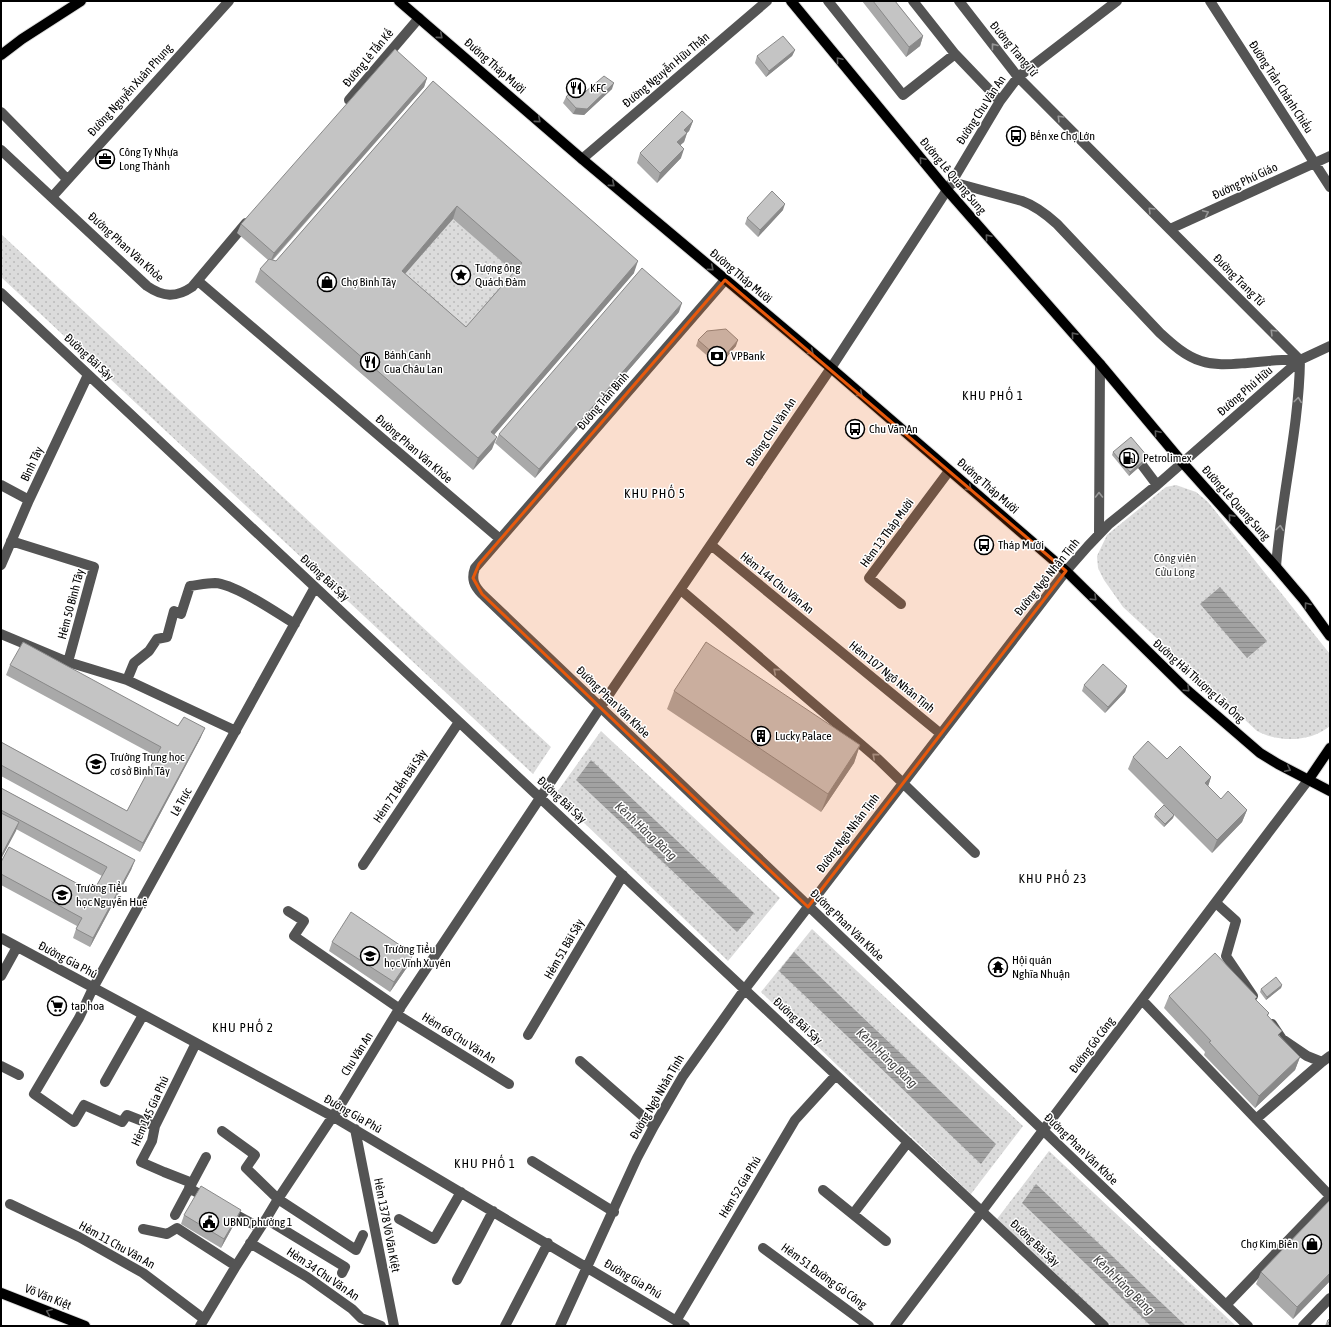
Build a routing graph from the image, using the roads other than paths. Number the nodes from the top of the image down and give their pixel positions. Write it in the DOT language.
graph roads {
  1 [pos="81,1"];
  2 [pos="229,1"];
  3 [pos="399,1"];
  4 [pos="767,1"];
  5 [pos="791,1"];
  6 [pos="828,1"];
  7 [pos="913,1"];
  8 [pos="959,1"];
  9 [pos="1118,1"];
  10 [pos="1210,1"];
  11 [pos="419,18"];
  12 [pos="955,54"];
  13 [pos="1,55"];
  14 [pos="1018,77"];
  15 [pos="1000,101"];
  16 [pos="345,106"];
  17 [pos="1,112"];
  18 [pos="1,150"];
  19 [pos="1330,156"];
  20 [pos="582,159"];
  21 [pos="1315,163"];
  22 [pos="67,179"];
  23 [pos="949,186"];
  24 [pos="1330,187"];
  25 [pos="52,196"];
  26 [pos="253,215"];
  27 [pos="1170,229"];
  28 [pos="725,280"];
  29 [pos="198,281"];
  30 [pos="1,293"];
  31 [pos="1330,346"];
  32 [pos="1300,360"];
  33 [pos="1100,364"];
  34 [pos="831,368"];
  35 [pos="88,375"];
  36 [pos="1182,462"];
  37 [pos="1142,465"];
  38 [pos="949,470"];
  39 [pos="1,485"];
  40 [pos="1157,485"];
  41 [pos="29,500"];
  42 [pos="1099,534"];
  43 [pos="500,540"];
  44 [pos="12,541"];
  45 [pos="711,545"];
  46 [pos="1,565"];
  47 [pos="1276,567"];
  48 [pos="1066,571"];
  49 [pos="315,587"];
  50 [pos="681,590"];
  51 [pos="901,604"];
  52 [pos="295,624"];
  53 [pos="1,634"];
  54 [pos="1330,636"];
  55 [pos="827,640"];
  56 [pos="68,662"];
  57 [pos="127,680"];
  58 [pos="601,708"];
  59 [pos="459,722"];
  60 [pos="236,731"];
  61 [pos="941,734"];
  62 [pos="1330,748"];
  63 [pos="1309,779"];
  64 [pos="903,783"];
  65 [pos="1330,791"];
  66 [pos="540,798"];
  67 [pos="975,853"];
  68 [pos="363,865"];
  69 [pos="622,875"];
  70 [pos="1216,903"];
  71 [pos="808,907"];
  72 [pos="288,911"];
  73 [pos="1,938"];
  74 [pos="17,947"];
  75 [pos="1,976"];
  76 [pos="93,988"];
  77 [pos="745,989"];
  78 [pos="1142,1000"];
  79 [pos="1258,1004"];
  80 [pos="398,1012"];
  81 [pos="142,1014"];
  82 [pos="1266,1016"];
  83 [pos="528,1036"];
  84 [pos="196,1043"];
  85 [pos="1326,1059"];
  86 [pos="580,1061"];
  87 [pos="1,1066"];
  88 [pos="19,1075"];
  89 [pos="836,1075"];
  90 [pos="105,1082"];
  91 [pos="508,1084"];
  92 [pos="332,1116"];
  93 [pos="1256,1119"];
  94 [pos="155,1126"];
  95 [pos="654,1126"];
  96 [pos="355,1129"];
  97 [pos="222,1131"];
  98 [pos="1043,1131"];
  99 [pos="908,1142"];
  100 [pos="206,1157"];
  101 [pos="532,1161"];
  102 [pos="191,1185"];
  103 [pos="823,1190"];
  104 [pos="461,1192"];
  105 [pos="1330,1196"];
  106 [pos="278,1199"];
  107 [pos="10,1204"];
  108 [pos="493,1211"];
  109 [pos="982,1211"];
  110 [pos="614,1212"];
  111 [pos="853,1214"];
  112 [pos="175,1215"];
  113 [pos="399,1218"];
  114 [pos="266,1219"];
  115 [pos="260,1228"];
  116 [pos="142,1229"];
  117 [pos="363,1235"];
  118 [pos="886,1241"];
  119 [pos="250,1243"];
  120 [pos="548,1244"];
  121 [pos="763,1248"];
  122 [pos="236,1266"];
  123 [pos="588,1267"];
  124 [pos="342,1273"];
  125 [pos="457,1280"];
  126 [pos="1,1293"];
  127 [pos="1330,1298"];
  128 [pos="1226,1305"];
  129 [pos="676,1321"];
  130 [pos="202,1322"];
  131 [pos="85,1326"];
  132 [pos="381,1326"];
  133 [pos="394,1326"];
  134 [pos="505,1326"];
  135 [pos="560,1326"];
  136 [pos="685,1326"];
  137 [pos="869,1326"];
  138 [pos="895,1326"];
  139 [pos="1104,1326"];
  140 [pos="1248,1326"];
  141 [pos="1302,1326"];
  1 -- 13 [label="main road"];
  2 -- 22 [label="street, Đường Nguyễn Xuân Phụng"];
  3 -- 11 [label="main road, Đường Tháp Mười"];
  4 -- 20 [label="street, Đường Nguyễn Hữu Thận"];
  23 -- 5 [label="main road, Đường Lê Quang Sung, one-way"];
  6 -- 12 [label="street"];
  7 -- 12 [label="street"];
  14 -- 8 [label="street, Đường Trang Tử, one-way"];
  9 -- 14 [label="street, Đường Chu Văn An"];
  10 -- 21 [label="street, Đường Trần Chánh Chiếu"];
  11 -- 16 [label="street, Đường Lê Tấn Kế"];
  11 -- 20 [label="main road, Đường Tháp Mười, one-way"];
  12 -- 15 [label="street"];
  14 -- 15 [label="street, Đường Chu Văn An"];
  27 -- 14 [label="street, Đường Trang Tử, one-way"];
  15 -- 23 [label="street, Đường Chu Văn An"];
  17 -- 22 [label="street"];
  18 -- 25 [label="street, Đường Phan Văn Khỏe"];
  19 -- 21 [label="street, Đường Phú Giáo"];
  20 -- 28 [label="main road, Đường Tháp Mười, one-way"];
  21 -- 24 [label="street, Đường Trần Chánh Chiếu"];
  27 -- 21 [label="street, Đường Phú Giáo, one-way"];
  22 -- 25 [label="street, Đường Nguyễn Xuân Phụng"];
  23 -- 32 [label="street"];
  33 -- 23 [label="main road, Đường Lê Quang Sung, one-way"];
  23 -- 34 [label="street, Đường Chu Văn An"];
  25 -- 29 [label="street, Đường Phan Văn Khỏe"];
  26 -- 29 [label="street"];
  32 -- 27 [label="street, Đường Trang Tử, one-way"];
  28 -- 34 [label="main road, Đường Tháp Mười, one-way"];
  28 -- 43 [label="street, Đường Trần Bình"];
  29 -- 43 [label="street, Đường Phan Văn Khỏe"];
  30 -- 35 [label="street, Đường Bãi Sậy"];
  31 -- 32 [label="street, Đường Phú Hữu"];
  32 -- 36 [label="street, Đường Phú Hữu"];
  47 -- 32 [label="street, one-way"];
  36 -- 33 [label="main road, Đường Lê Quang Sung, one-way"];
  42 -- 33 [label="street, one-way"];
  34 -- 38 [label="main road, Đường Tháp Mười, one-way"];
  34 -- 45 [label="street, Đường Chu Văn An"];
  35 -- 41 [label="street, Bình Tây"];
  35 -- 49 [label="street, Đường Bãi Sậy"];
  36 -- 40 [label="street, Đường Ngô Nhân Tịnh"];
  47 -- 36 [label="main road, Đường Lê Quang Sung, one-way"];
  37 -- 40 [label="street"];
  38 -- 48 [label="main road, Đường Tháp Mười, one-way"];
  38 -- 51 [label="street, Hẻm 13 Tháp Mười"];
  39 -- 41 [label="street"];
  40 -- 42 [label="street, Đường Ngô Nhân Tịnh"];
  41 -- 44 [label="street, Bình Tây"];
  42 -- 48 [label="street, Đường Ngô Nhân Tịnh"];
  43 -- 58 [label="street, Đường Phan Văn Khỏe"];
  44 -- 46 [label="street, Bình Tây"];
  44 -- 56 [label="street, Hẻm 50 Bình Tây"];
  45 -- 50 [label="street, Đường Chu Văn An"];
  45 -- 55 [label="street, Hẻm 144 Chu Văn An"];
  54 -- 47 [label="main road, one-way"];
  48 -- 61 [label="street, Đường Ngô Nhân Tịnh"];
  48 -- 63 [label="main road, Đường Hải Thượng Lãn Ông, one-way"];
  49 -- 52 [label="street, Lê Trực"];
  49 -- 59 [label="street, Đường Bãi Sậy"];
  50 -- 58 [label="street, Đường Chu Văn An"];
  64 -- 50 [label="street, one-way"];
  52 -- 57 [label="street"];
  52 -- 60 [label="street, Lê Trực"];
  53 -- 56 [label="street"];
  55 -- 61 [label="street, Hẻm 107 Ngô Nhân Tịnh"];
  56 -- 57 [label="street"];
  57 -- 60 [label="street"];
  58 -- 66 [label="street, Đường Chu Văn An"];
  58 -- 71 [label="street, Đường Phan Văn Khỏe"];
  59 -- 66 [label="street, Đường Bãi Sậy"];
  59 -- 68 [label="street, Hẻm 71 Bến Bãi Sậy"];
  60 -- 76 [label="street, Lê Trực"];
  61 -- 64 [label="street, Đường Ngô Nhân Tịnh"];
  62 -- 63 [label="main road"];
  63 -- 65 [label="main road, Đường Hải Thượng Lãn Ông"];
  63 -- 70 [label="street, Đường Gò Công"];
  64 -- 67 [label="street"];
  64 -- 71 [label="street, Đường Ngô Nhân Tịnh"];
  66 -- 69 [label="street, Đường Bãi Sậy"];
  66 -- 80 [label="street, Chu Văn An"];
  69 -- 77 [label="street, Đường Bãi Sậy"];
  69 -- 83 [label="street, Hẻm 51 Bãi Sậy"];
  70 -- 78 [label="street, Đường Gò Công"];
  70 -- 79 [label="street"];
  71 -- 77 [label="street, Đường Ngô Nhân Tịnh"];
  71 -- 98 [label="street, Đường Phan Văn Khỏe"];
  72 -- 80 [label="street, Hẻm 68 Chu Văn An"];
  73 -- 74 [label="street, Đường Gia Phú"];
  74 -- 75 [label="street"];
  74 -- 76 [label="street, Đường Gia Phú"];
  76 -- 81 [label="street, Đường Gia Phú"];
  76 -- 94 [label="street, Lê Trực"];
  77 -- 89 [label="street, Đường Bãi Sậy"];
  77 -- 95 [label="street, Đường Ngô Nhân Tịnh"];
  78 -- 93 [label="street"];
  78 -- 98 [label="street, Đường Gò Công"];
  80 -- 91 [label="street, Hẻm 68 Chu Văn An"];
  80 -- 92 [label="street, Chu Văn An"];
  81 -- 84 [label="street, Đường Gia Phú"];
  81 -- 90 [label="street"];
  82 -- 85 [label="street"];
  84 -- 92 [label="street, Đường Gia Phú"];
  84 -- 94 [label="street, Hẻm 145 Gia Phú"];
  85 -- 93 [label="street"];
  86 -- 95 [label="street"];
  87 -- 88 [label="street"];
  89 -- 99 [label="street, Đường Bãi Sậy"];
  89 -- 129 [label="street, Hẻm 52 Gia Phú"];
  92 -- 96 [label="street, Đường Gia Phú"];
  92 -- 106 [label="street, Chu Văn An"];
  93 -- 105 [label="street"];
  94 -- 102 [label="street, Hẻm 145 Gia Phú"];
  95 -- 110 [label="street, Đường Ngô Nhân Tịnh"];
  96 -- 104 [label="street, Đường Gia Phú"];
  96 -- 133 [label="street, Hẻm 1378 Võ Văn Kiệt"];
  97 -- 106 [label="street"];
  98 -- 109 [label="street, Đường Gò Công"];
  98 -- 128 [label="street, Đường Phan Văn Khỏe"];
  99 -- 109 [label="street, Đường Bãi Sậy"];
  99 -- 111 [label="street"];
  100 -- 102 [label="street"];
  101 -- 110 [label="street"];
  102 -- 112 [label="street"];
  102 -- 115 [label="street"];
  103 -- 111 [label="street"];
  104 -- 108 [label="street, Đường Gia Phú"];
  104 -- 113 [label="street"];
  105 -- 128 [label="street"];
  106 -- 114 [label="street, Chu Văn An"];
  106 -- 117 [label="street"];
  107 -- 130 [label="street, Hẻm 11 Chu Văn An"];
  108 -- 120 [label="street, Đường Gia Phú"];
  108 -- 125 [label="street"];
  109 -- 138 [label="street, Đường Gò Công"];
  109 -- 139 [label="street, Đường Bãi Sậy"];
  110 -- 123 [label="street, Đường Ngô Nhân Tịnh"];
  111 -- 118 [label="street"];
  114 -- 115 [label="street, Chu Văn An"];
  114 -- 124 [label="street"];
  115 -- 119 [label="street, Chu Văn An"];
  116 -- 122 [label="street"];
  119 -- 122 [label="street, Chu Văn An"];
  119 -- 132 [label="street, Hẻm 34 Chu Văn An"];
  120 -- 123 [label="street, Đường Gia Phú"];
  120 -- 134 [label="street"];
  121 -- 137 [label="street, Hẻm 51 Đường Gò Công"];
  122 -- 130 [label="street, Chu Văn An"];
  123 -- 129 [label="street, Đường Gia Phú"];
  123 -- 135 [label="street, Đường Ngô Nhân Tịnh"];
  131 -- 126 [label="main road, Võ Văn Kiệt, one-way"];
  127 -- 141 [label="street"];
  128 -- 140 [label="street, Đường Phan Văn Khỏe"];
  129 -- 136 [label="street, Đường Gia Phú"];
}
